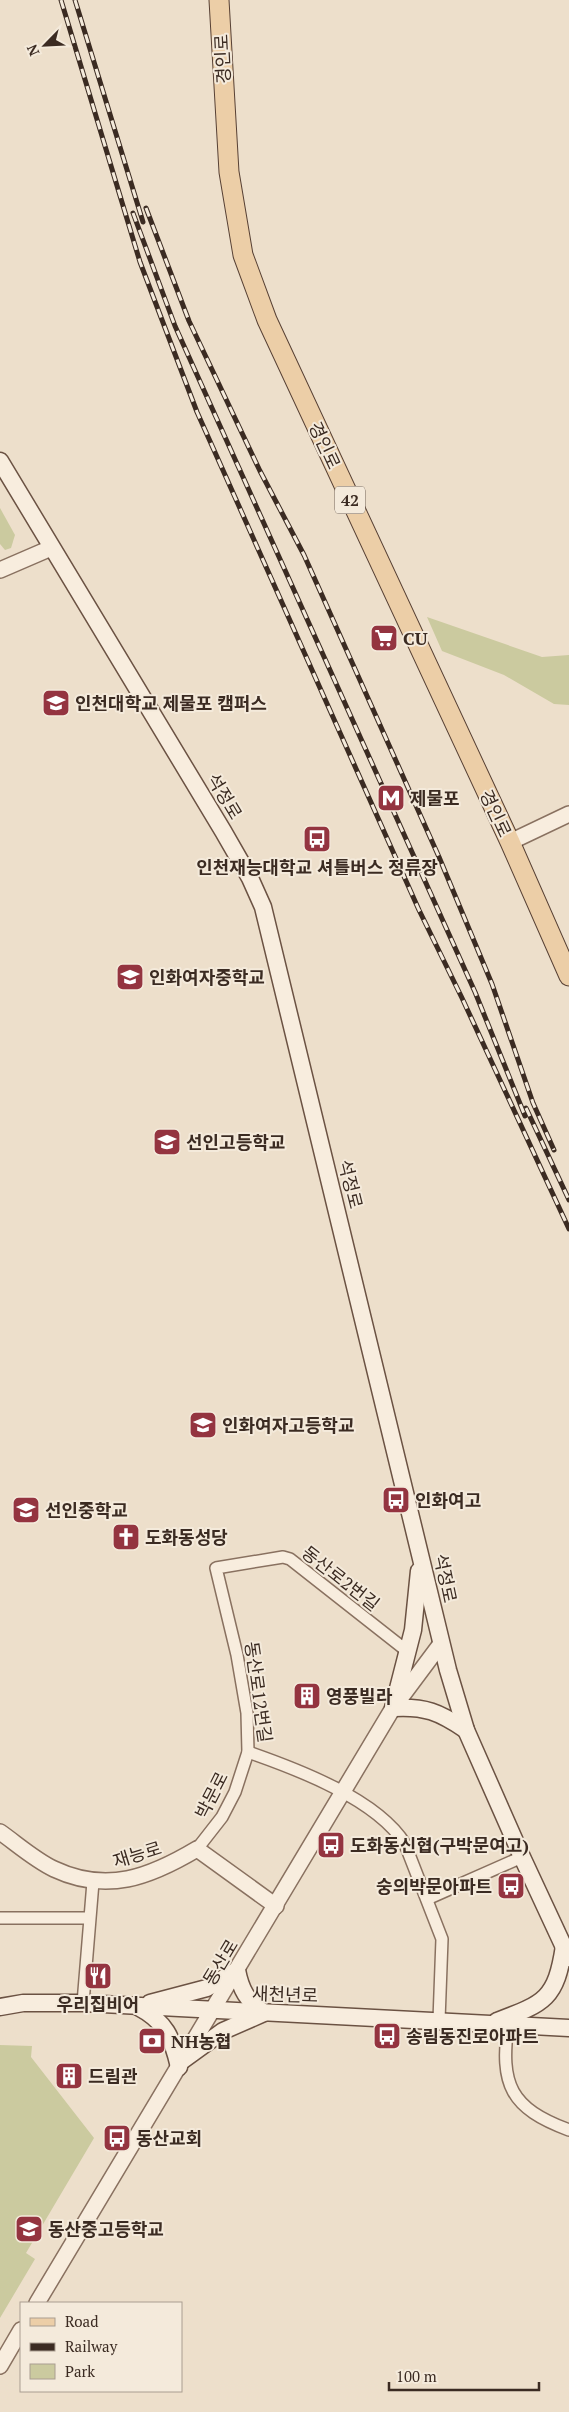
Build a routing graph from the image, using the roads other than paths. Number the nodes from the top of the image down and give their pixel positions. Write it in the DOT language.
graph roads {
  1 [pos="219,0"];
  2 [pos="0,461"];
  3 [pos="50,548"];
  4 [pos="0,570"];
  5 [pos="569,814"];
  6 [pos="510,842"];
  7 [pos="569,976"];
  8 [pos="420,1554"];
  9 [pos="216,1568"];
  10 [pos="440,1645"];
  11 [pos="407,1651"];
  12 [pos="393,1708"];
  13 [pos="466,1730"];
  14 [pos="248,1752"];
  15 [pos="343,1792"];
  16 [pos="0,1832"];
  17 [pos="197,1849"];
  18 [pos="522,1857"];
  19 [pos="93,1882"];
  20 [pos="427,1899"];
  21 [pos="276,1906"];
  22 [pos="0,1918"];
  23 [pos="89,1918"];
  24 [pos="567,1952"];
  25 [pos="237,1970"];
  26 [pos="83,2003"];
  27 [pos="0,2006"];
  28 [pos="136,2006"];
  29 [pos="213,2011"];
  30 [pos="264,2013"];
  31 [pos="439,2020"];
  32 [pos="499,2023"];
  33 [pos="569,2028"];
  34 [pos="181,2063"];
  35 [pos="569,2130"];
  36 [pos="38,2302"];
  37 [pos="20,2332"];
  38 [pos="0,2366"];
  1 -- 6 [label="main road, 경인로 / 42"];
  2 -- 3 [label="main road, 석정로"];
  3 -- 4 [label="street"];
  3 -- 8 [label="main road, 석정로"];
  5 -- 6 [label="street"];
  6 -- 7 [label="main road, 경인로 / 42"];
  8 -- 10 [label="main road, 석정로"];
  8 -- 11 [label="main road"];
  9 -- 11 [label="street, 동산로2번길"];
  9 -- 14 [label="street, 동산로12번길"];
  10 -- 12 [label="street, 동산로"];
  10 -- 13 [label="main road, 석정로"];
  11 -- 12 [label="main road"];
  12 -- 13 [label="main road"];
  12 -- 15 [label="street, 동산로"];
  13 -- 18 [label="main road, 석정로"];
  14 -- 15 [label="street, 동산로12번길"];
  14 -- 17 [label="street, 박문로"];
  15 -- 20 [label="street, 동산로12번길"];
  15 -- 21 [label="street, 동산로"];
  16 -- 19 [label="street, 재능로"];
  17 -- 19 [label="street, 재능로"];
  17 -- 21 [label="street"];
  18 -- 20 [label="street"];
  18 -- 24 [label="main road, 석정로"];
  19 -- 23 [label="street"];
  20 -- 31 [label="street, 동산로12번길"];
  21 -- 25 [label="street, 동산로"];
  22 -- 23 [label="street"];
  23 -- 26 [label="street"];
  24 -- 32 [label="main road"];
  25 -- 28 [label="main road"];
  25 -- 29 [label="street, 동산로"];
  25 -- 30 [label="main road"];
  26 -- 27 [label="main road, 새천년로"];
  26 -- 28 [label="main road, 새천년로"];
  28 -- 29 [label="main road, 새천년로"];
  28 -- 34 [label="main road"];
  29 -- 30 [label="main road, 새천년로"];
  29 -- 34 [label="street, 동산로"];
  30 -- 31 [label="main road, 새천년로"];
  30 -- 34 [label="main road"];
  31 -- 32 [label="main road, 새천년로"];
  32 -- 33 [label="main road, 새천년로"];
  32 -- 35 [label="street"];
  34 -- 36 [label="street, 동산로"];
  37 -- 38 [label="street"];
}
